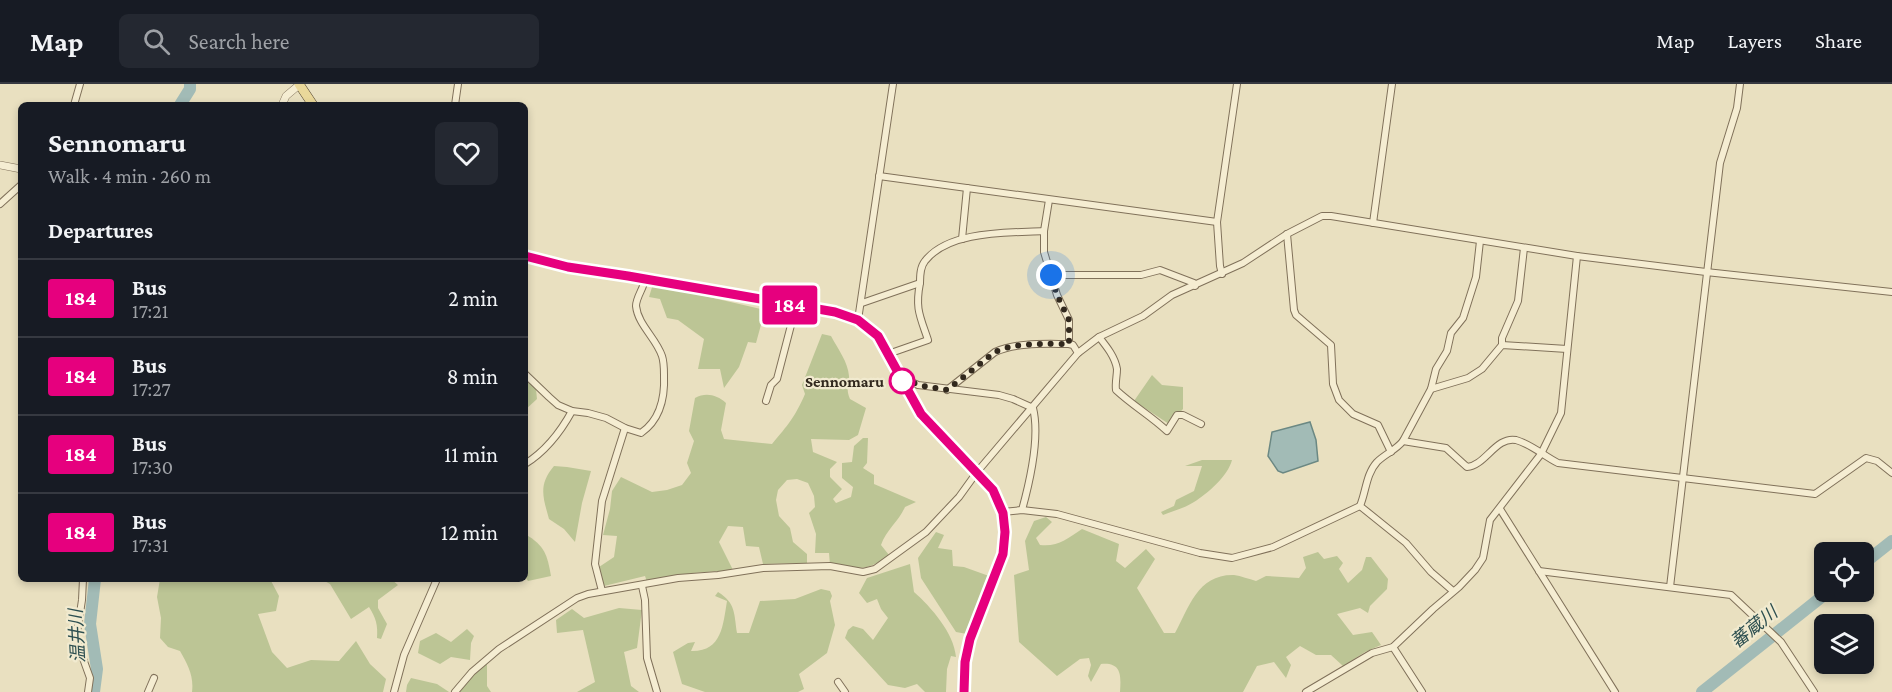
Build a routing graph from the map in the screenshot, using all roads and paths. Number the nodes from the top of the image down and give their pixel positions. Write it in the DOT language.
graph roads {
  1 [pos="80,84"];
  2 [pos="299,84"];
  3 [pos="458,84"];
  4 [pos="893,84"];
  5 [pos="1238,84"];
  6 [pos="1392,84"];
  7 [pos="1740,84"];
  8 [pos="75,102"];
  9 [pos="283,102"];
  10 [pos="311,102"];
  11 [pos="455,102"];
  12 [pos="0,165"];
  13 [pos="18,168"];
  14 [pos="879,176"];
  15 [pos="18,188"];
  16 [pos="967,188"];
  17 [pos="1049,200"];
  18 [pos="0,204"];
  19 [pos="1217,222"];
  20 [pos="1373,223"];
  21 [pos="1044,231"];
  22 [pos="1287,234"];
  23 [pos="962,239"];
  24 [pos="1480,241"];
  25 [pos="1524,248"];
  26 [pos="1576,256"];
  27 [pos="528,257"];
  28 [pos="1706,272"];
  29 [pos="1222,274"];
  30 [pos="1051,275"];
  31 [pos="645,279"];
  32 [pos="920,284"];
  33 [pos="1195,286"];
  34 [pos="1892,292"];
  35 [pos="861,303"];
  36 [pos="795,306"];
  37 [pos="858,320"];
  38 [pos="1099,337"];
  39 [pos="1069,344"];
  40 [pos="1502,345"];
  41 [pos="1568,349"];
  42 [pos="1078,353"];
  43 [pos="888,354"];
  44 [pos="900,376"];
  45 [pos="528,377"];
  46 [pos="1431,389"];
  47 [pos="947,390"];
  48 [pos="766,401"];
  49 [pos="1033,408"];
  50 [pos="572,411"];
  51 [pos="1201,424"];
  52 [pos="625,428"];
  53 [pos="1403,441"];
  54 [pos="1390,452"];
  55 [pos="1541,454"];
  56 [pos="528,462"];
  57 [pos="977,472"];
  58 [pos="1892,473"];
  59 [pos="1682,478"];
  60 [pos="1360,506"];
  61 [pos="1500,508"];
  62 [pos="1022,510"];
  63 [pos="1003,513"];
  64 [pos="1539,571"];
  65 [pos="83,582"];
  66 [pos="436,582"];
  67 [pos="642,586"];
  68 [pos="1670,587"];
  69 [pos="602,591"];
  70 [pos="1453,591"];
  71 [pos="1393,647"];
  72 [pos="154,678"];
  73 [pos="838,682"];
  74 [pos="88,692"];
  75 [pos="148,692"];
  76 [pos="394,692"];
  77 [pos="455,692"];
  78 [pos="657,692"];
  79 [pos="845,692"];
  80 [pos="964,692"];
  81 [pos="1306,692"];
  82 [pos="1422,692"];
  83 [pos="1615,692"];
  84 [pos="1814,692"];
  1 -- 8 [label="street"];
  2 -- 9 [label="street"];
  2 -- 10 [label="main road"];
  3 -- 11 [label="street"];
  4 -- 14 [label="street"];
  5 -- 19 [label="street"];
  6 -- 20 [label="street"];
  7 -- 28 [label="street"];
  12 -- 13 [label="street"];
  14 -- 16 [label="street"];
  14 -- 35 [label="street"];
  15 -- 18 [label="street"];
  16 -- 17 [label="street"];
  16 -- 23 [label="street"];
  17 -- 19 [label="street"];
  17 -- 21 [label="street"];
  19 -- 29 [label="street"];
  20 -- 22 [label="street"];
  20 -- 24 [label="street"];
  21 -- 23 [label="street"];
  21 -- 30 [label="street"];
  22 -- 29 [label="street"];
  22 -- 54 [label="street"];
  23 -- 32 [label="street"];
  24 -- 25 [label="street"];
  24 -- 46 [label="street"];
  25 -- 26 [label="street"];
  25 -- 40 [label="street"];
  26 -- 28 [label="street"];
  26 -- 41 [label="street"];
  27 -- 31 [label="main road"];
  28 -- 34 [label="street"];
  28 -- 59 [label="street"];
  29 -- 33 [label="street"];
  30 -- 33 [label="street"];
  30 -- 39 [label="street"];
  31 -- 36 [label="main road"];
  31 -- 52 [label="street"];
  32 -- 35 [label="street"];
  32 -- 43 [label="street"];
  33 -- 38 [label="street"];
  35 -- 37 [label="street"];
  36 -- 37 [label="main road"];
  36 -- 48 [label="street"];
  37 -- 43 [label="main road"];
  38 -- 42 [label="street"];
  38 -- 51 [label="street"];
  39 -- 42 [label="street"];
  39 -- 47 [label="street"];
  40 -- 41 [label="street"];
  40 -- 46 [label="street"];
  41 -- 55 [label="street"];
  42 -- 49 [label="street"];
  43 -- 44 [label="main road"];
  44 -- 47 [label="street"];
  44 -- 57 [label="main road"];
  45 -- 50 [label="street"];
  46 -- 53 [label="street"];
  47 -- 49 [label="street"];
  49 -- 57 [label="street"];
  49 -- 62 [label="street"];
  50 -- 52 [label="street"];
  50 -- 56 [label="street"];
  52 -- 69 [label="street"];
  53 -- 54 [label="street"];
  53 -- 55 [label="street"];
  54 -- 60 [label="street"];
  55 -- 59 [label="street"];
  55 -- 61 [label="street"];
  57 -- 63 [label="main road"];
  57 -- 67 [label="street"];
  58 -- 59 [label="street"];
  59 -- 68 [label="street"];
  60 -- 62 [label="street"];
  60 -- 70 [label="street"];
  61 -- 64 [label="street"];
  61 -- 70 [label="street"];
  62 -- 63 [label="street"];
  63 -- 80 [label="main road"];
  64 -- 68 [label="street"];
  64 -- 83 [label="street"];
  65 -- 74 [label="street"];
  66 -- 76 [label="street"];
  67 -- 69 [label="street"];
  67 -- 78 [label="street"];
  68 -- 84 [label="street"];
  69 -- 77 [label="street"];
  70 -- 71 [label="street"];
  71 -- 81 [label="street"];
  71 -- 82 [label="street"];
  72 -- 75 [label="street"];
  73 -- 79 [label="street"];
}
